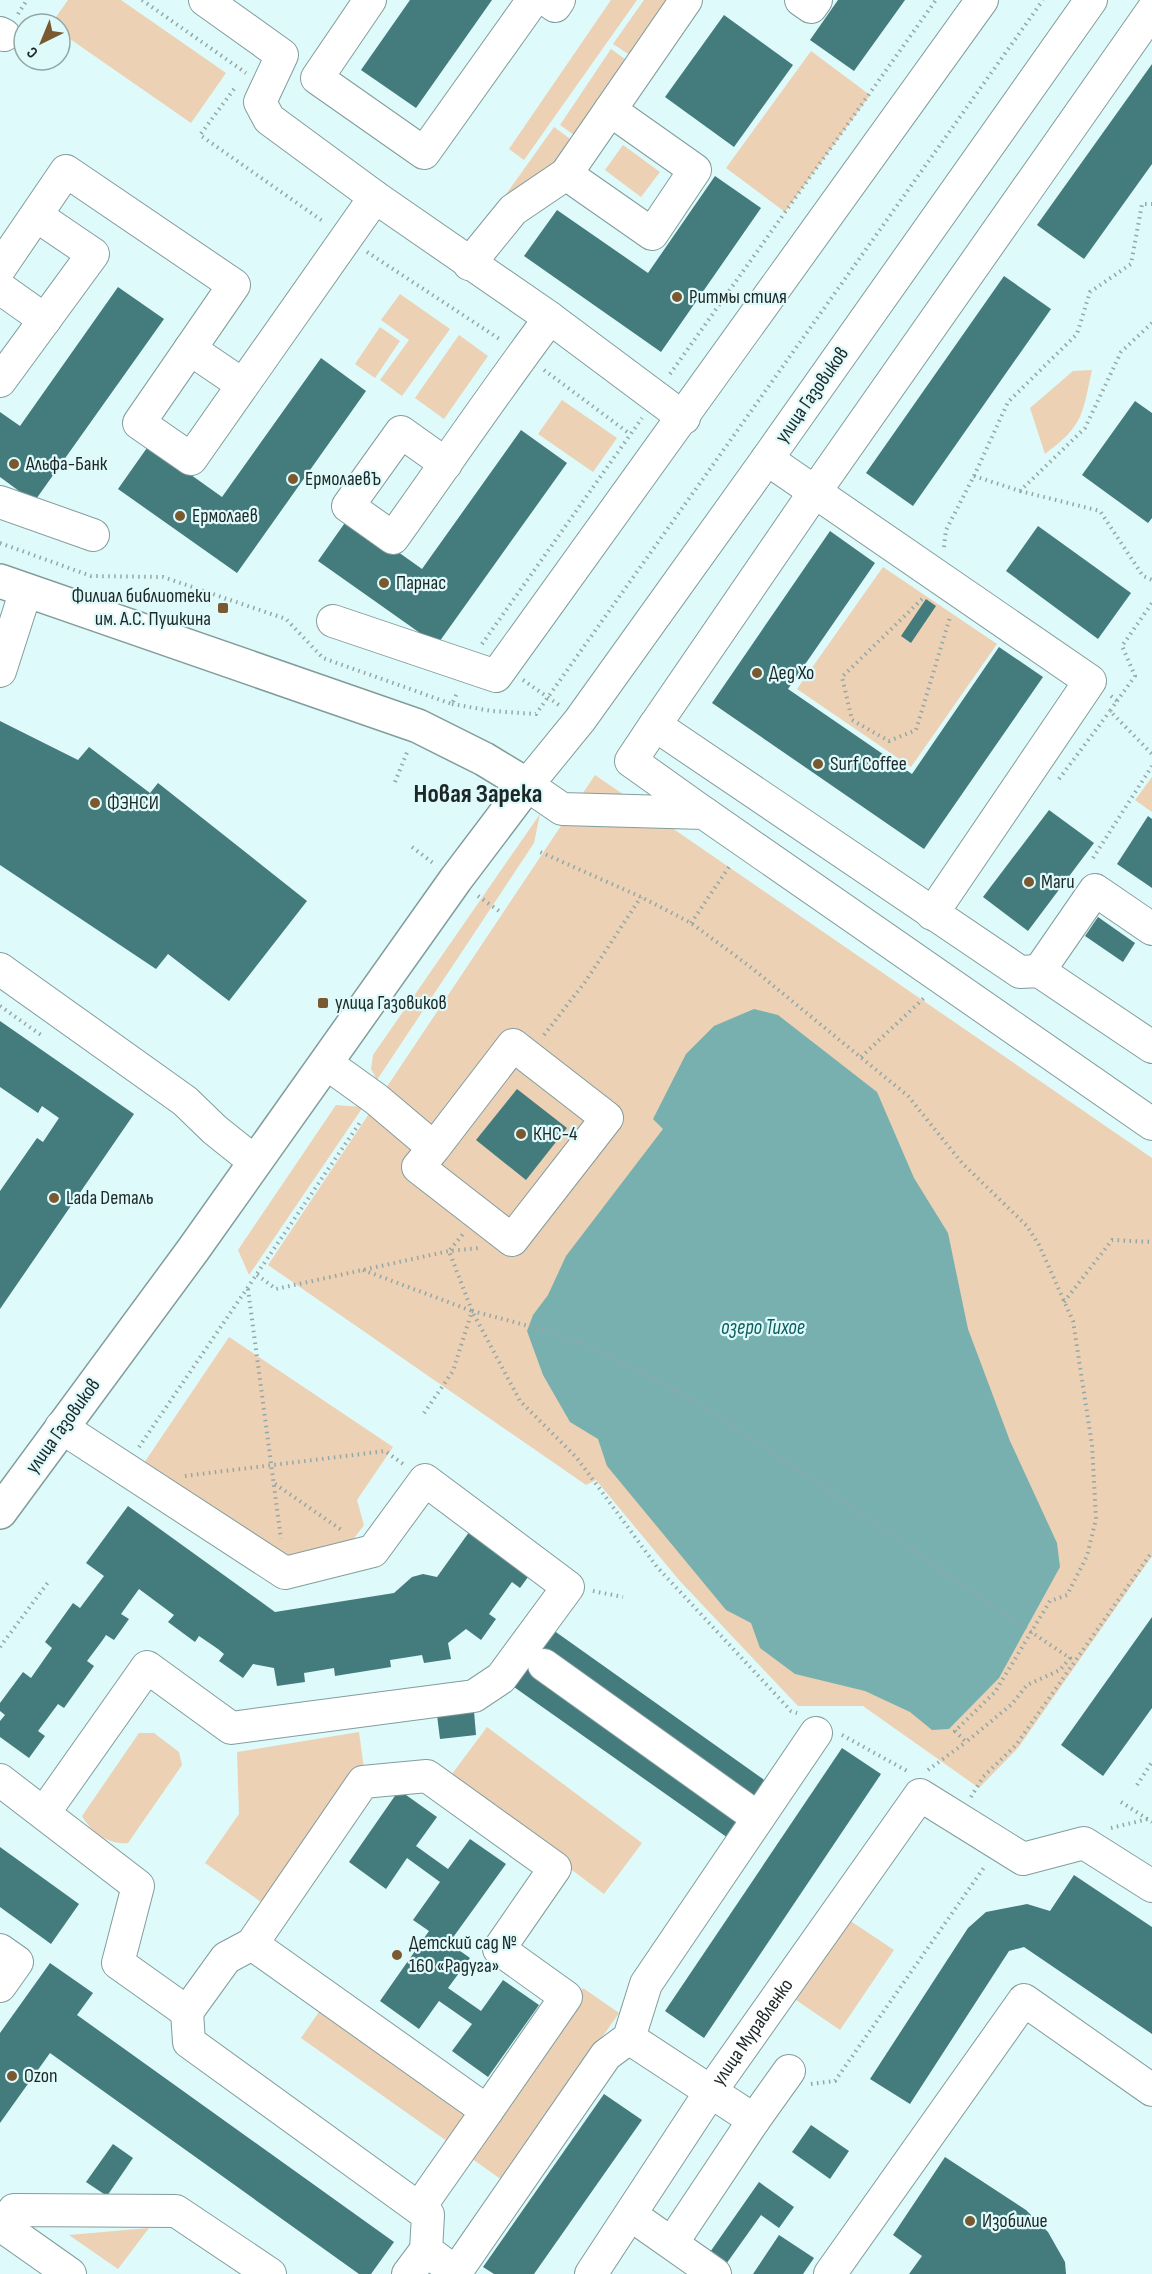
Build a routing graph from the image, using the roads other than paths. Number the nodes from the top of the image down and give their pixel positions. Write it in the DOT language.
graph roads {
  1 [pos="205,0"];
  2 [pos="370,0"];
  3 [pos="533,0"];
  4 [pos="547,0"];
  5 [pos="559,0"];
  6 [pos="686,0"];
  7 [pos="801,0"];
  8 [pos="816,0"];
  9 [pos="982,0"];
  10 [pos="1091,0"];
  11 [pos="1152,11"];
  12 [pos="282,55"];
  13 [pos="317,78"];
  14 [pos="610,110"];
  15 [pos="566,174"];
  16 [pos="375,197"];
  17 [pos="37,216"];
  18 [pos="469,264"];
  19 [pos="2,289"];
  20 [pos="550,318"];
  21 [pos="45,320"];
  22 [pos="190,349"];
  23 [pos="0,381"];
  24 [pos="243,386"];
  25 [pos="684,418"];
  26 [pos="767,459"];
  27 [pos="446,464"];
  28 [pos="814,492"];
  29 [pos="0,502"];
  30 [pos="93,535"];
  31 [pos="13,585"];
  32 [pos="333,621"];
  33 [pos="0,671"];
  34 [pos="655,725"];
  35 [pos="527,785"];
  36 [pos="704,813"];
  37 [pos="932,914"];
  38 [pos="1152,929"];
  39 [pos="0,969"];
  40 [pos="1039,971"];
  41 [pos="1152,1047"];
  42 [pos="326,1063"];
  43 [pos="1152,1124"];
  44 [pos="434,1148"];
  45 [pos="255,1162"];
  46 [pos="61,1427"];
  47 [pos="0,1512"];
  48 [pos="544,1665"];
  49 [pos="818,1727"];
  50 [pos="0,1780"];
  51 [pos="44,1813"];
  52 [pos="758,1818"];
  53 [pos="1152,1886"];
  54 [pos="252,1944"];
  55 [pos="0,1950"];
  56 [pos="0,1986"];
  57 [pos="187,2012"];
  58 [pos="629,2038"];
  59 [pos="789,2071"];
  60 [pos="1152,2090"];
  61 [pos="711,2091"];
  62 [pos="487,2111"];
  63 [pos="754,2120"];
  64 [pos="419,2208"];
  65 [pos="631,2215"];
  66 [pos="1,2226"];
  67 [pos="672,2243"];
  68 [pos="417,2262"];
  69 [pos="458,2273"];
  70 [pos="70,2274"];
  71 [pos="270,2274"];
  72 [pos="591,2274"];
  73 [pos="716,2274"];
  74 [pos="830,2274"];
  1 -- 12 [label="street"];
  2 -- 13 [label="street"];
  3 -- 13 [label="street"];
  4 -- 5 [label="street"];
  6 -- 14 [label="street"];
  7 -- 8 [label="street"];
  9 -- 25 [label="street"];
  10 -- 26 [label="street, улица Газовиков"];
  11 -- 28 [label="street"];
  12 -- 13 [label="street"];
  12 -- 16 [label="street"];
  14 -- 15 [label="street"];
  14 -- 15 [label="street"];
  15 -- 18 [label="street"];
  16 -- 18 [label="street"];
  16 -- 24 [label="street"];
  17 -- 19 [label="street"];
  17 -- 21 [label="street"];
  17 -- 22 [label="street"];
  18 -- 20 [label="street"];
  19 -- 21 [label="street"];
  20 -- 25 [label="street"];
  20 -- 27 [label="street"];
  21 -- 23 [label="street"];
  22 -- 24 [label="street"];
  22 -- 24 [label="street"];
  25 -- 32 [label="street"];
  26 -- 28 [label="street"];
  26 -- 35 [label="street, улица Газовиков"];
  28 -- 34 [label="street"];
  28 -- 37 [label="street"];
  29 -- 30 [label="street"];
  31 -- 33 [label="street"];
  31 -- 35 [label="main road"];
  34 -- 36 [label="street"];
  34 -- 37 [label="street"];
  35 -- 36 [label="street"];
  35 -- 42 [label="main road, улица Газовиков"];
  36 -- 43 [label="street"];
  37 -- 40 [label="street"];
  38 -- 40 [label="street"];
  39 -- 45 [label="street"];
  40 -- 41 [label="street"];
  42 -- 44 [label="street"];
  42 -- 45 [label="main road, улица Газовиков"];
  44 -- 44 [label="street"];
  45 -- 46 [label="main road, улица Газовиков"];
  46 -- 47 [label="main road, улица Газовиков"];
  46 -- 51 [label="street"];
  48 -- 52 [label="street"];
  49 -- 52 [label="street"];
  50 -- 51 [label="street"];
  51 -- 57 [label="street"];
  52 -- 58 [label="street"];
  53 -- 61 [label="street, улица Муравленко"];
  54 -- 57 [label="street"];
  54 -- 62 [label="street"];
  54 -- 62 [label="street"];
  55 -- 56 [label="street"];
  57 -- 64 [label="street"];
  58 -- 61 [label="street"];
  58 -- 69 [label="street"];
  59 -- 63 [label="street"];
  60 -- 74 [label="street"];
  61 -- 63 [label="street"];
  61 -- 65 [label="street, улица Муравленко"];
  62 -- 64 [label="street"];
  63 -- 67 [label="street"];
  64 -- 68 [label="street"];
  65 -- 67 [label="street"];
  65 -- 72 [label="street, улица Муравленко"];
  66 -- 70 [label="street"];
  66 -- 71 [label="street"];
  67 -- 73 [label="street"];
  68 -- 69 [label="street"];
}
